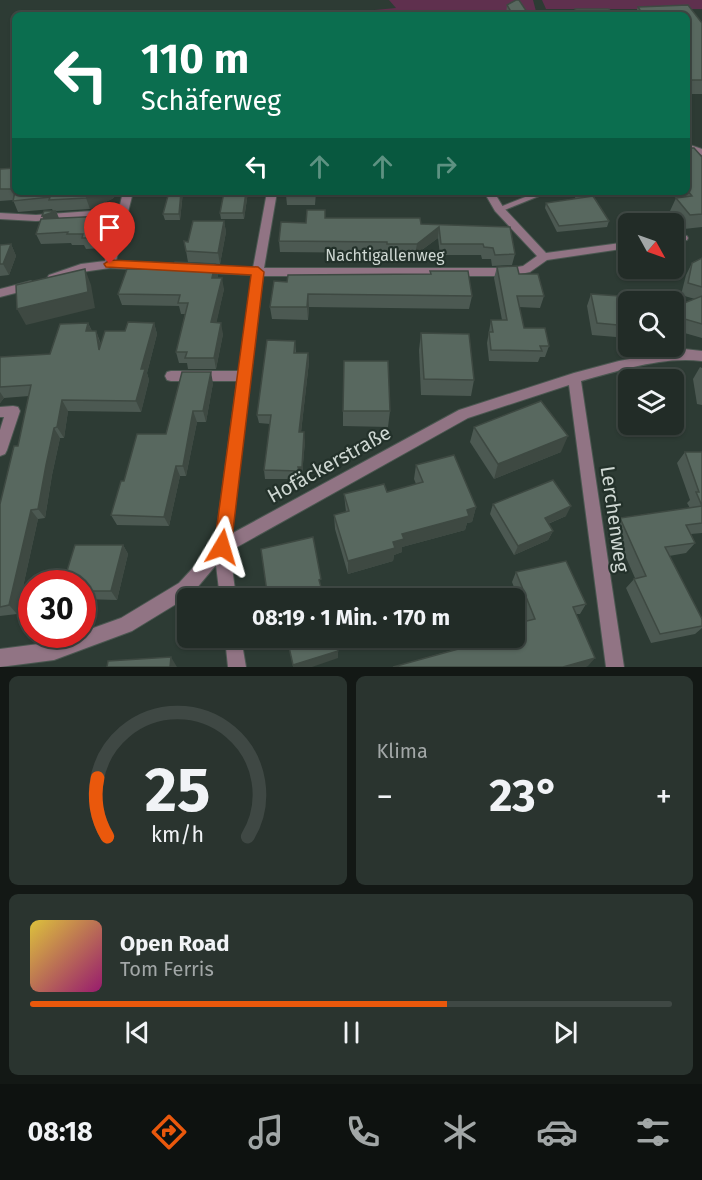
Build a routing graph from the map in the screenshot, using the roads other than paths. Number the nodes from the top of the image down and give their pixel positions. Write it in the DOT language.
graph roads {
  1 [pos="127,195"];
  2 [pos="271,195"];
  3 [pos="491,195"];
  4 [pos="537,195"];
  5 [pos="499,209"];
  6 [pos="123,212"];
  7 [pos="0,216"];
  8 [pos="618,247"];
  9 [pos="544,257"];
  10 [pos="110,264"];
  11 [pos="258,272"];
  12 [pos="0,293"];
  13 [pos="702,357"];
  14 [pos="171,376"];
  15 [pos="245,376"];
  16 [pos="574,378"];
  17 [pos="0,412"];
  18 [pos="0,450"];
  19 [pos="222,547"];
  20 [pos="227,588"];
  21 [pos="234,648"];
  22 [pos="0,658"];
  23 [pos="237,667"];
  24 [pos="615,667"];
  1 -- 6 [label="street"];
  2 -- 11 [label="street"];
  3 -- 5 [label="street"];
  4 -- 5 [label="lane"];
  5 -- 9 [label="street"];
  6 -- 7 [label="street"];
  6 -- 10 [label="street"];
  8 -- 9 [label="street, Nachtigallenweg"];
  9 -- 11 [label="street, Nachtigallenweg"];
  10 -- 11 [label="street, Nachtigallenweg"];
  10 -- 12 [label="street, Nachtigallenweg"];
  11 -- 15 [label="street"];
  13 -- 16 [label="street, Hofäckerstraße"];
  14 -- 15 [label="street"];
  15 -- 19 [label="street"];
  16 -- 19 [label="street, Hofäckerstraße"];
  16 -- 24 [label="street, Lerchenweg"];
  17 -- 18 [label="street"];
  19 -- 20 [label="street"];
  19 -- 22 [label="street, Hofäckerstraße"];
  21 -- 23 [label="street"];
}
